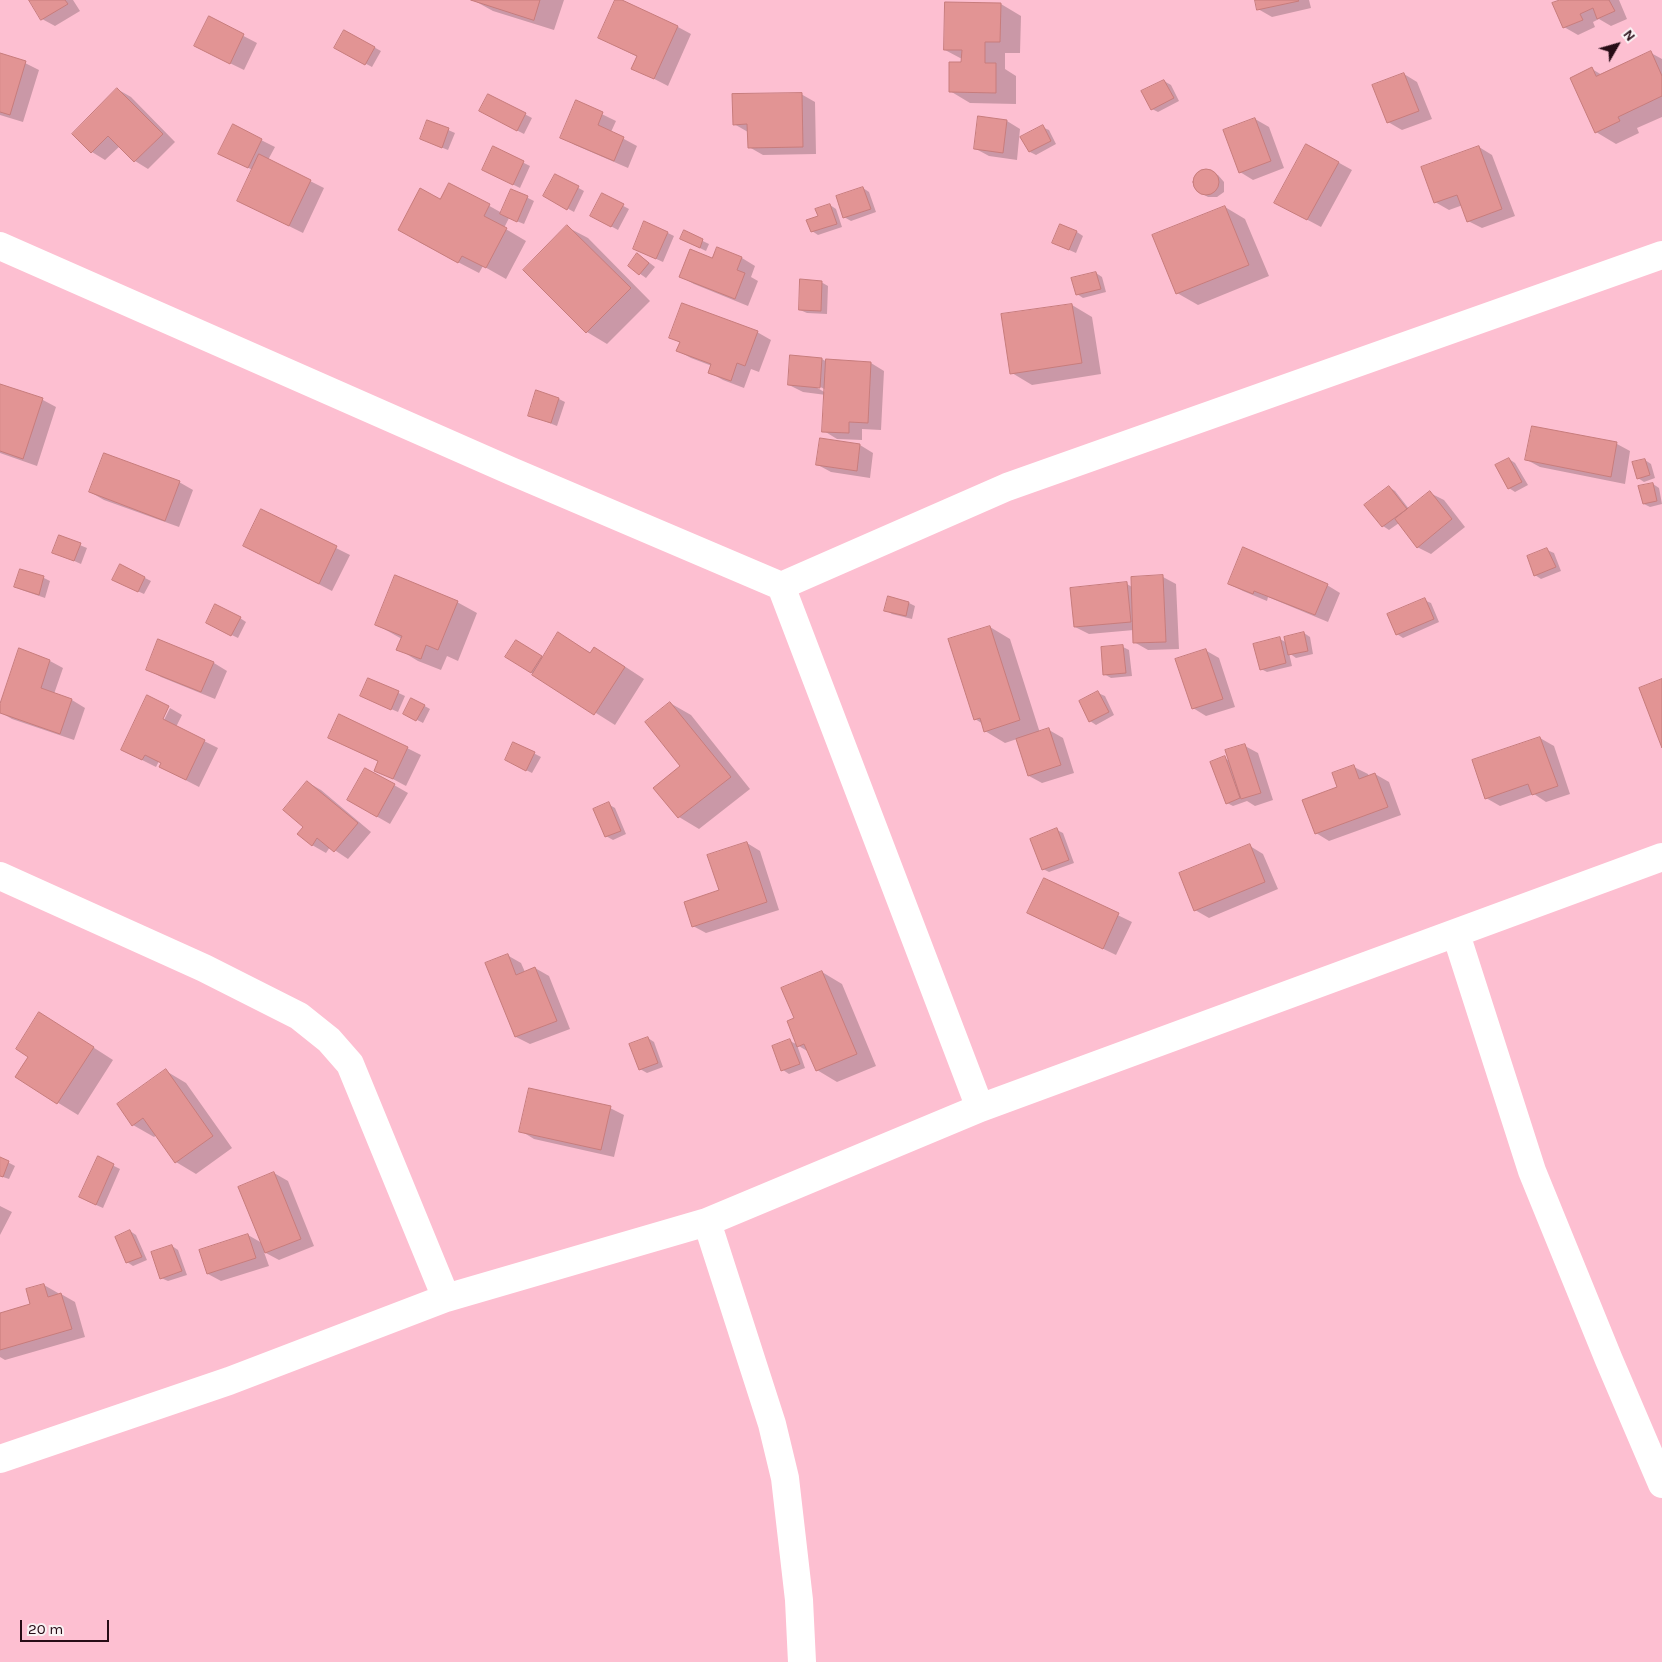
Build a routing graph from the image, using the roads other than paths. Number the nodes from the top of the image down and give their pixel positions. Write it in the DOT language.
graph roads {
  1 [pos="0,246"];
  2 [pos="1662,256"];
  3 [pos="781,586"];
  4 [pos="1662,857"];
  5 [pos="0,876"];
  6 [pos="1456,934"];
  7 [pos="980,1108"];
  8 [pos="707,1222"];
  9 [pos="446,1298"];
  10 [pos="0,1459"];
  11 [pos="1662,1484"];
  12 [pos="802,1662"];
  1 -- 3 [label="street"];
  2 -- 3 [label="street"];
  3 -- 7 [label="street"];
  4 -- 6 [label="street"];
  5 -- 9 [label="street"];
  6 -- 7 [label="street"];
  6 -- 11 [label="street"];
  7 -- 8 [label="street"];
  8 -- 9 [label="street"];
  8 -- 12 [label="street"];
  9 -- 10 [label="street"];
}
